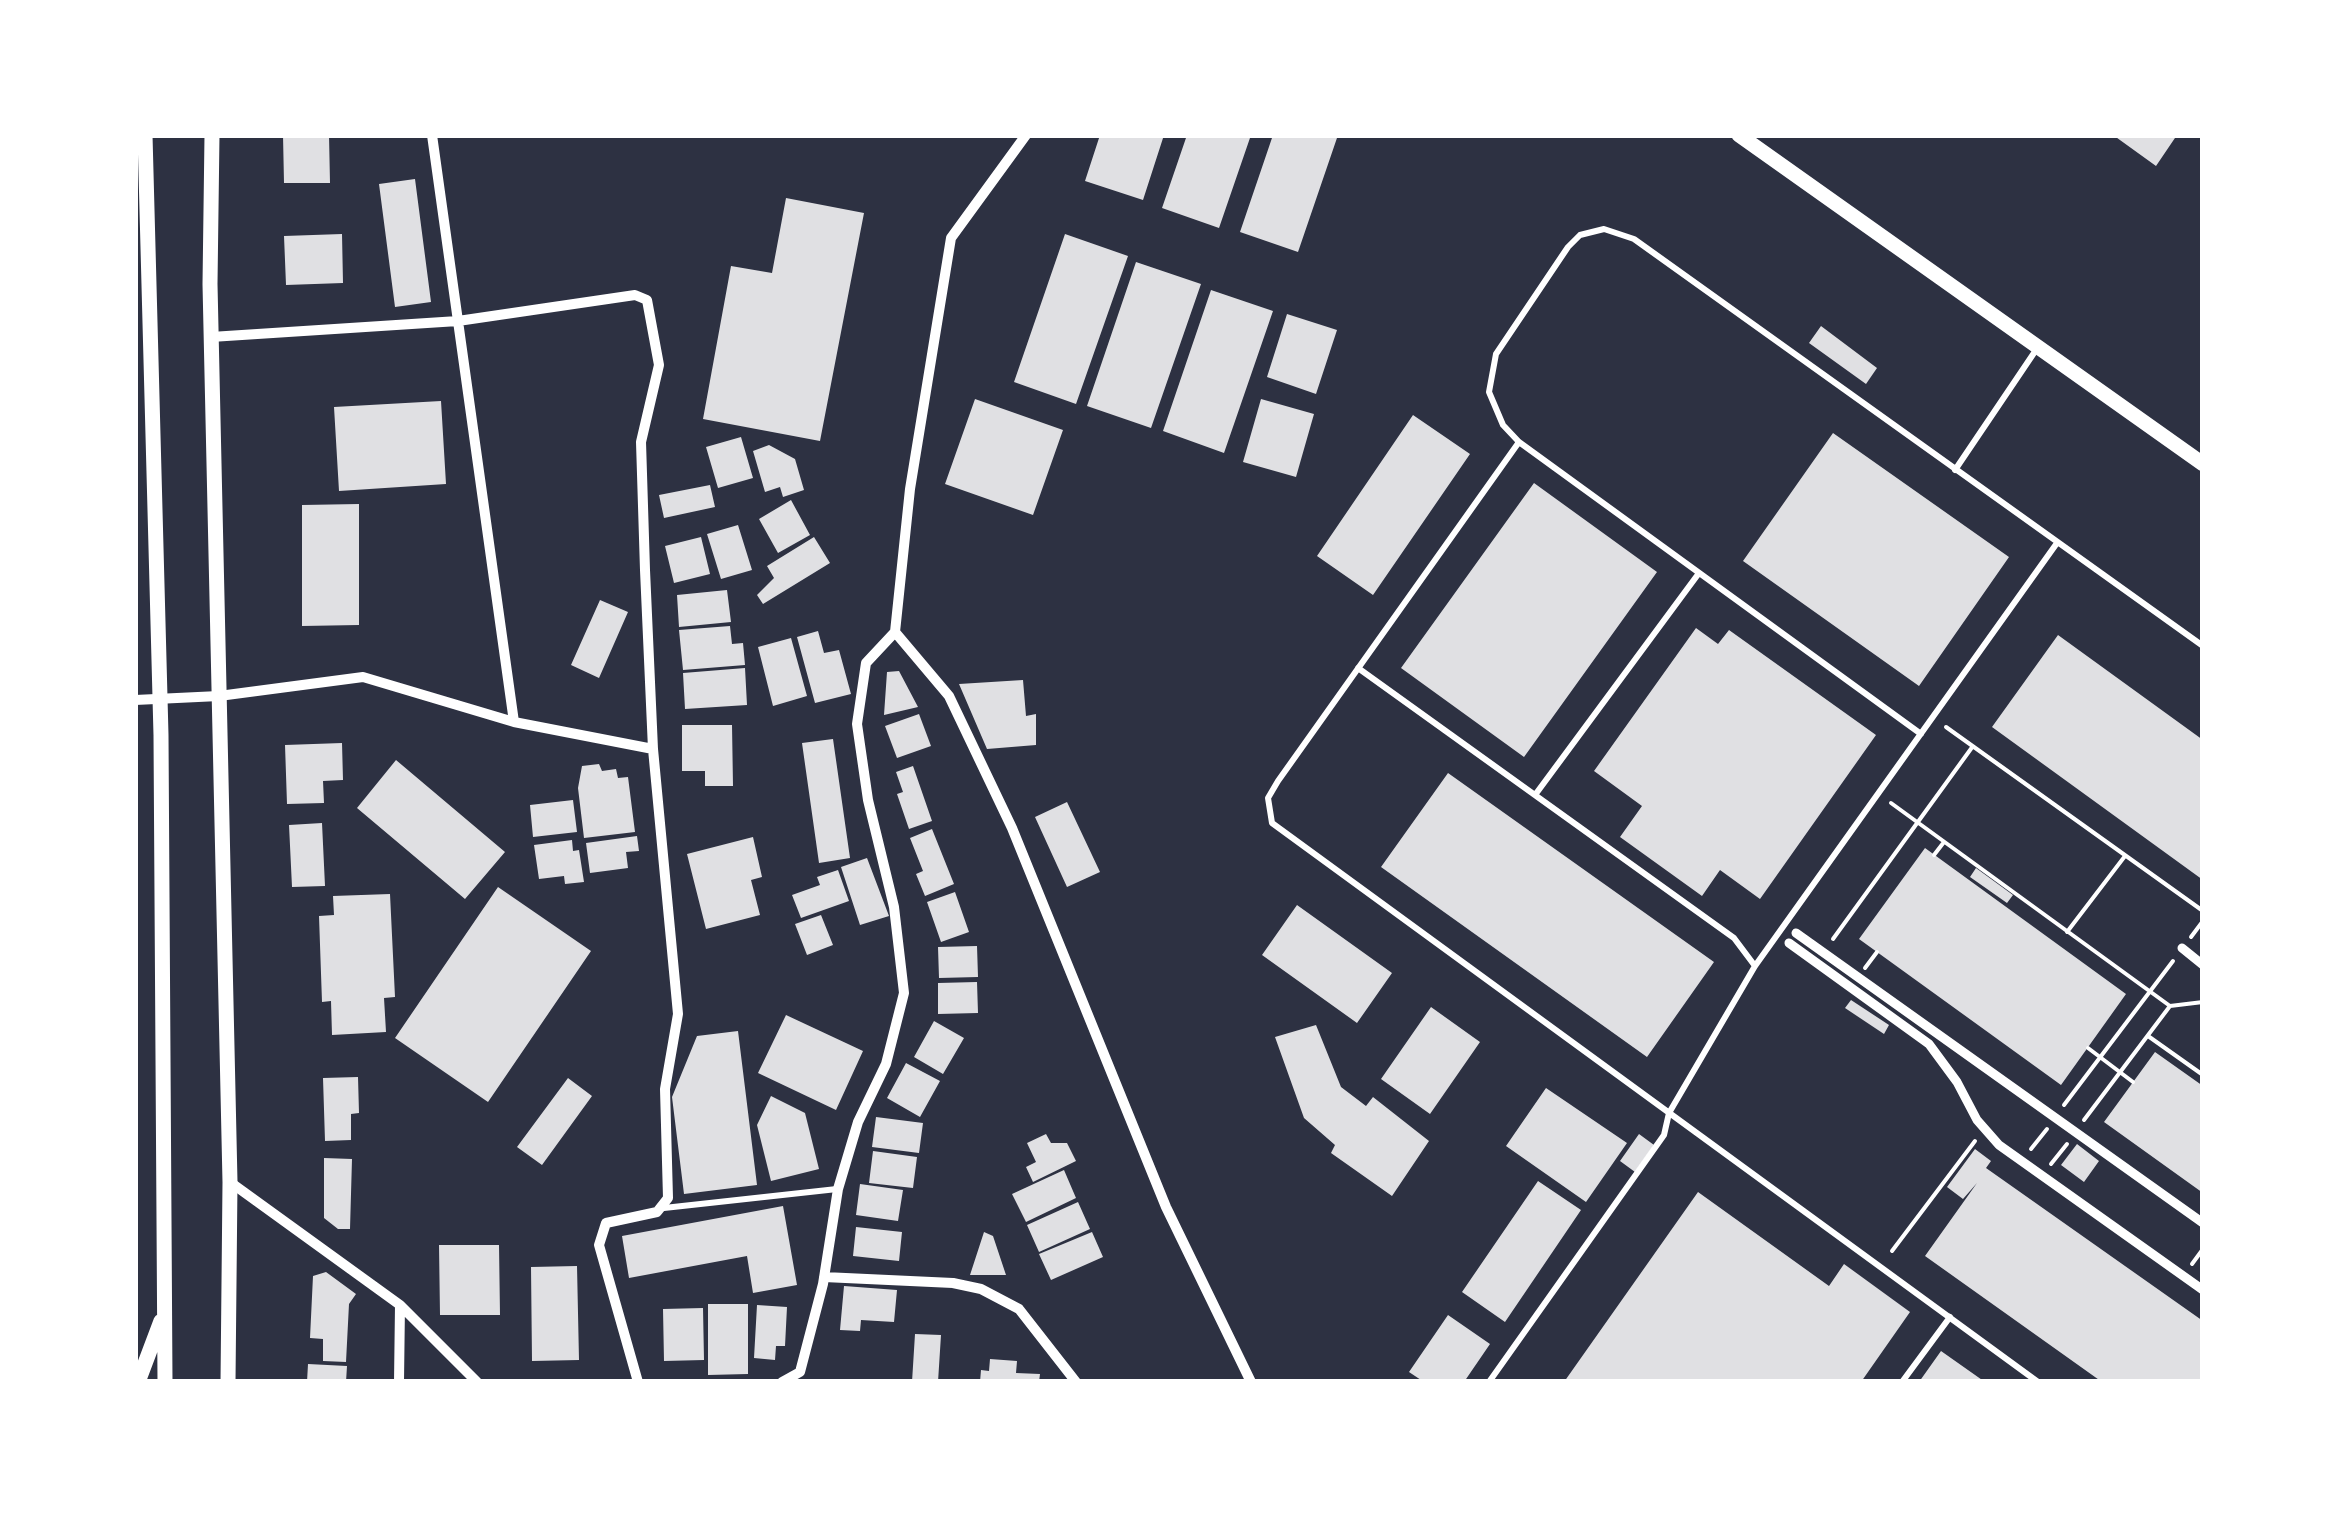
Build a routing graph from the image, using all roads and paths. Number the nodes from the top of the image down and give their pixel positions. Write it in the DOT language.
graph roads {
  1 [pos="144,135"];
  2 [pos="212,135"];
  3 [pos="432,135"];
  4 [pos="1026,135"];
  5 [pos="1740,135"];
  6 [pos="458,321"];
  7 [pos="211,337"];
  8 [pos="2038,347"];
  9 [pos="1519,442"];
  10 [pos="2203,464"];
  11 [pos="1954,470"];
  12 [pos="2057,544"];
  13 [pos="1699,573"];
  14 [pos="896,632"];
  15 [pos="2203,646"];
  16 [pos="1358,668"];
  17 [pos="220,696"];
  18 [pos="160,699"];
  19 [pos="135,700"];
  20 [pos="514,722"];
  21 [pos="1946,727"];
  22 [pos="1922,734"];
  23 [pos="1973,746"];
  24 [pos="653,749"];
  25 [pos="1535,795"];
  26 [pos="1891,803"];
  27 [pos="1918,822"];
  28 [pos="1944,842"];
  29 [pos="1934,855"];
  30 [pos="2126,856"];
  31 [pos="2203,911"];
  32 [pos="2203,921"];
  33 [pos="1842,927"];
  34 [pos="2067,932"];
  35 [pos="1796,933"];
  36 [pos="1789,942"];
  37 [pos="2182,948"];
  38 [pos="2203,965"];
  39 [pos="1756,966"];
  40 [pos="2150,992"];
  41 [pos="2203,1002"];
  42 [pos="2170,1006"];
  43 [pos="2148,1036"];
  44 [pos="2088,1048"];
  45 [pos="2101,1058"];
  46 [pos="2120,1072"];
  47 [pos="2203,1076"];
  48 [pos="2133,1082"];
  49 [pos="1669,1113"];
  50 [pos="2056,1117"];
  51 [pos="1984,1129"];
  52 [pos="2076,1132"];
  53 [pos="2022,1161"];
  54 [pos="2042,1176"];
  55 [pos="230,1182"];
  56 [pos="838,1189"];
  57 [pos="664,1208"];
  58 [pos="2203,1223"];
  59 [pos="1892,1252"];
  60 [pos="824,1276"];
  61 [pos="2203,1290"];
  62 [pos="400,1306"];
  63 [pos="164,1312"];
  64 [pos="1950,1318"];
  65 [pos="138,1382"];
  66 [pos="165,1382"];
  67 [pos="228,1382"];
  68 [pos="399,1382"];
  69 [pos="477,1382"];
  70 [pos="638,1382"];
  71 [pos="782,1382"];
  72 [pos="1076,1382"];
  73 [pos="1251,1382"];
  74 [pos="1489,1382"];
  75 [pos="1902,1382"];
  76 [pos="2038,1382"];
  1 -- 18 [label="street"];
  2 -- 7 [label="street"];
  3 -- 6 [label="street"];
  4 -- 14 [label="street"];
  5 -- 8 [label="street"];
  6 -- 7 [label="street"];
  6 -- 20 [label="street"];
  6 -- 24 [label="street"];
  7 -- 17 [label="street"];
  8 -- 10 [label="street"];
  8 -- 11 [label="lane"];
  9 -- 11 [label="lane"];
  9 -- 13 [label="lane"];
  9 -- 16 [label="lane"];
  11 -- 12 [label="lane"];
  12 -- 15 [label="lane"];
  12 -- 22 [label="lane"];
  13 -- 22 [label="lane"];
  13 -- 25 [label="lane"];
  14 -- 56 [label="street"];
  14 -- 73 [label="street"];
  16 -- 25 [label="lane"];
  16 -- 49 [label="lane"];
  17 -- 18 [label="street"];
  17 -- 20 [label="street"];
  17 -- 55 [label="street"];
  18 -- 19 [label="street"];
  18 -- 63 [label="street"];
  20 -- 24 [label="street"];
  21 -- 23 [label="path"];
  22 -- 39 [label="lane"];
  23 -- 27 [label="path"];
  23 -- 30 [label="path"];
  24 -- 57 [label="street"];
  25 -- 39 [label="lane"];
  26 -- 27 [label="path"];
  27 -- 28 [label="path"];
  27 -- 33 [label="path"];
  28 -- 29 [label="path"];
  28 -- 34 [label="path"];
  30 -- 31 [label="path"];
  30 -- 34 [label="path"];
  32 -- 37 [label="path"];
  34 -- 40 [label="path"];
  35 -- 50 [label="street"];
  36 -- 51 [label="street"];
  37 -- 38 [label="street"];
  37 -- 40 [label="path"];
  39 -- 49 [label="lane"];
  40 -- 42 [label="path"];
  40 -- 45 [label="path"];
  41 -- 42 [label="path"];
  42 -- 43 [label="path"];
  43 -- 46 [label="path"];
  43 -- 47 [label="path"];
  44 -- 45 [label="path"];
  45 -- 46 [label="path"];
  45 -- 50 [label="path"];
  46 -- 48 [label="path"];
  46 -- 52 [label="path"];
  49 -- 64 [label="lane"];
  49 -- 74 [label="lane"];
  50 -- 52 [label="street"];
  50 -- 53 [label="path"];
  51 -- 53 [label="street"];
  51 -- 59 [label="path"];
  52 -- 54 [label="path"];
  52 -- 58 [label="street"];
  53 -- 54 [label="street"];
  54 -- 61 [label="street"];
  55 -- 62 [label="street"];
  55 -- 67 [label="street"];
  56 -- 57 [label="lane"];
  56 -- 60 [label="street"];
  57 -- 70 [label="street"];
  60 -- 71 [label="street"];
  60 -- 72 [label="street"];
  62 -- 68 [label="street"];
  62 -- 69 [label="street"];
  63 -- 65 [label="street"];
  63 -- 66 [label="street"];
  64 -- 75 [label="lane"];
  64 -- 76 [label="lane"];
}
